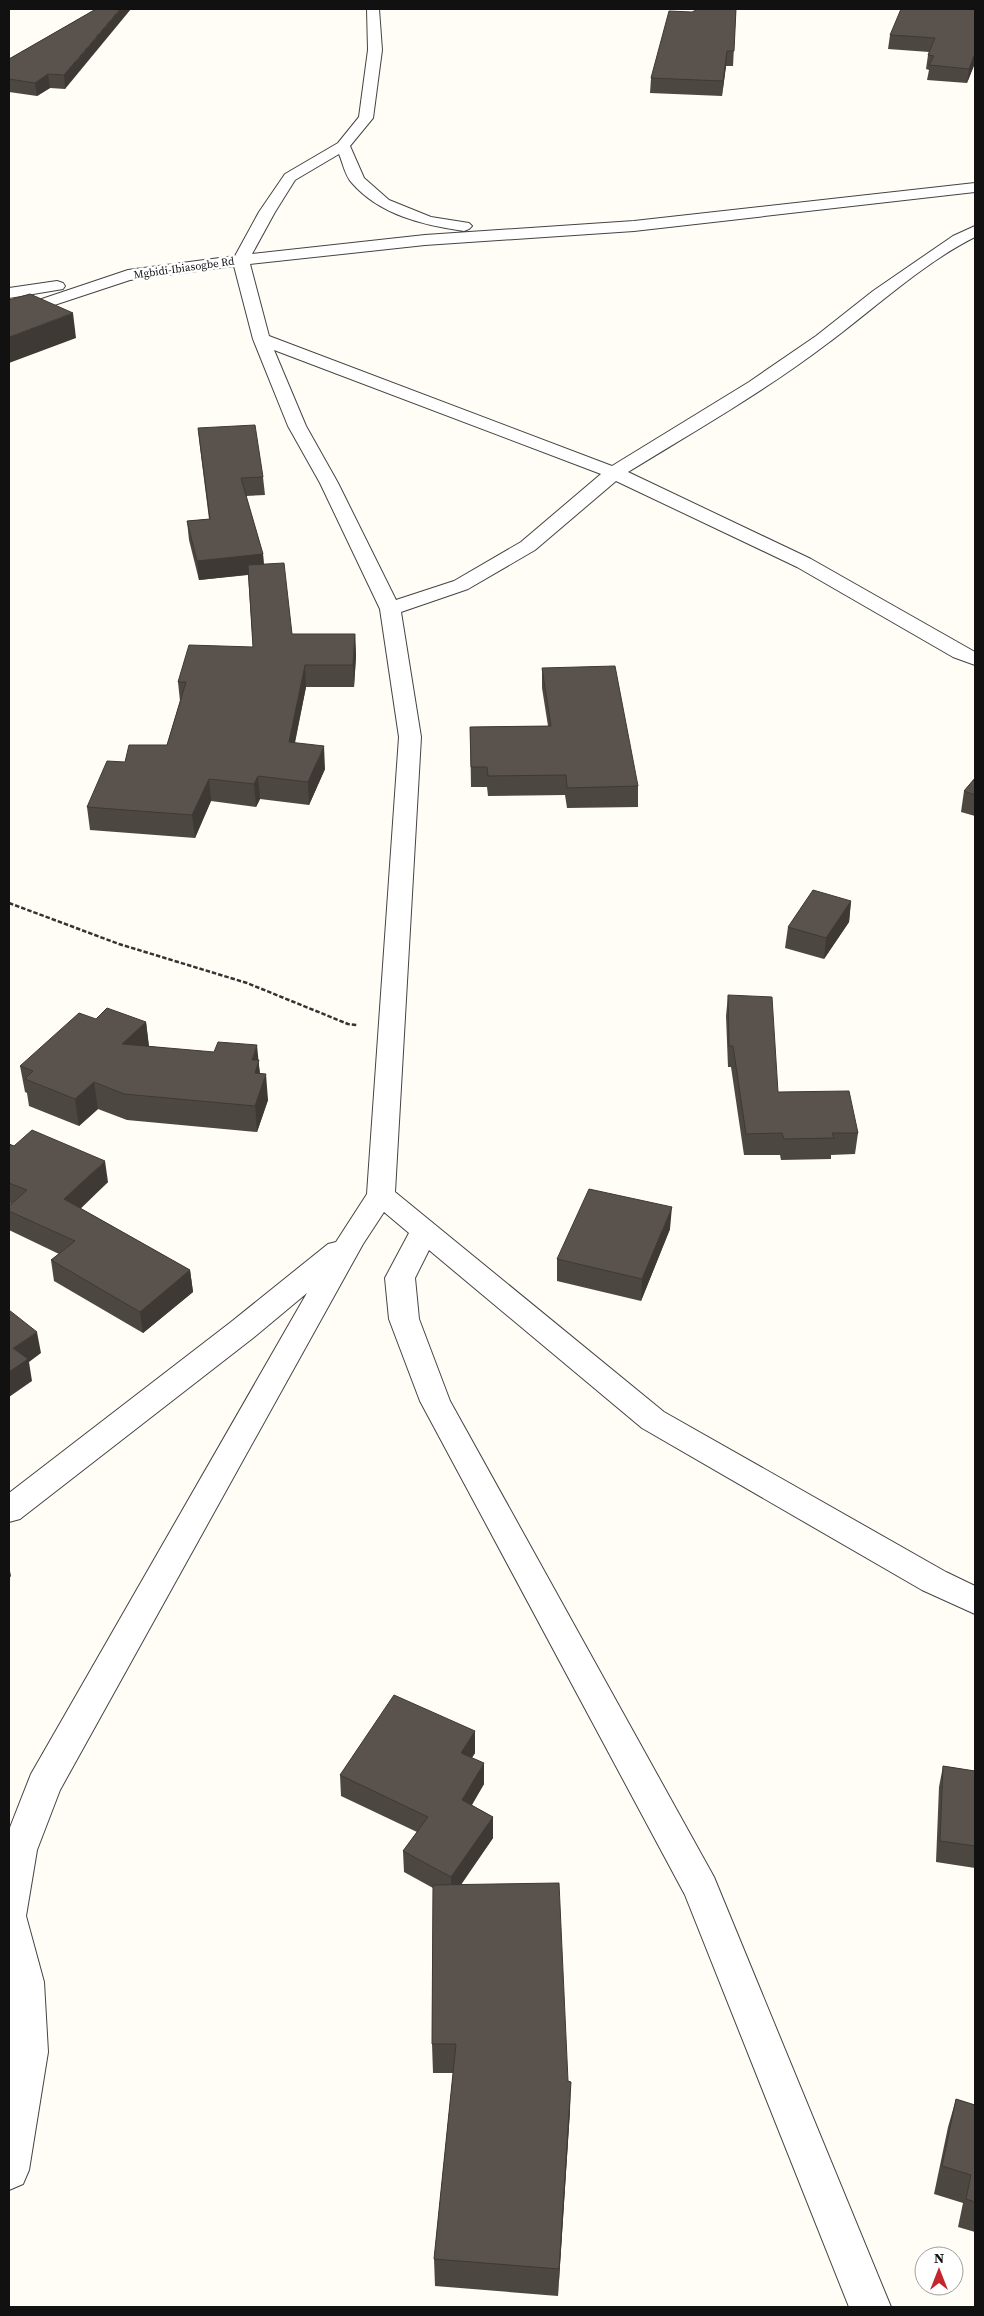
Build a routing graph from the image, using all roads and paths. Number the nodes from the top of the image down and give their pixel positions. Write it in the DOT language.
graph roads {
  1 [pos="373,9"];
  2 [pos="343,146"];
  3 [pos="975,187"];
  4 [pos="975,231"];
  5 [pos="510,234"];
  6 [pos="241,260"];
  7 [pos="128,275"];
  8 [pos="9,293"];
  9 [pos="9,315"];
  10 [pos="261,339"];
  11 [pos="614,473"];
  12 [pos="390,609"];
  13 [pos="975,659"];
  14 [pos="9,903"];
  15 [pos="392,1029"];
  16 [pos="381,1195"];
  17 [pos="425,1230"];
  18 [pos="351,1240"];
  19 [pos="9,1510"];
  20 [pos="975,1601"];
  21 [pos="9,1913"];
  22 [pos="9,1919"];
  23 [pos="9,2170"];
  24 [pos="870,2307"];
  1 -- 2 [label="street, Mgbidi-Ibiasogbe Rd"];
  2 -- 5 [label="street"];
  2 -- 6 [label="street, Mgbidi-Ibiasogbe Rd"];
  3 -- 5 [label="street"];
  4 -- 11 [label="street"];
  5 -- 6 [label="street"];
  6 -- 7 [label="street, Mgbidi-Ibiasogbe Rd"];
  6 -- 10 [label="street"];
  7 -- 8 [label="street"];
  7 -- 9 [label="street, Mgbidi-Ibiasogbe Rd"];
  10 -- 11 [label="street"];
  10 -- 12 [label="street"];
  11 -- 12 [label="street"];
  11 -- 13 [label="street"];
  12 -- 15 [label="street"];
  14 -- 15 [label="path"];
  15 -- 16 [label="street"];
  16 -- 17 [label="street"];
  16 -- 18 [label="street"];
  17 -- 20 [label="street"];
  17 -- 24 [label="street"];
  18 -- 19 [label="street"];
  18 -- 21 [label="street"];
  22 -- 23 [label="street"];
}
